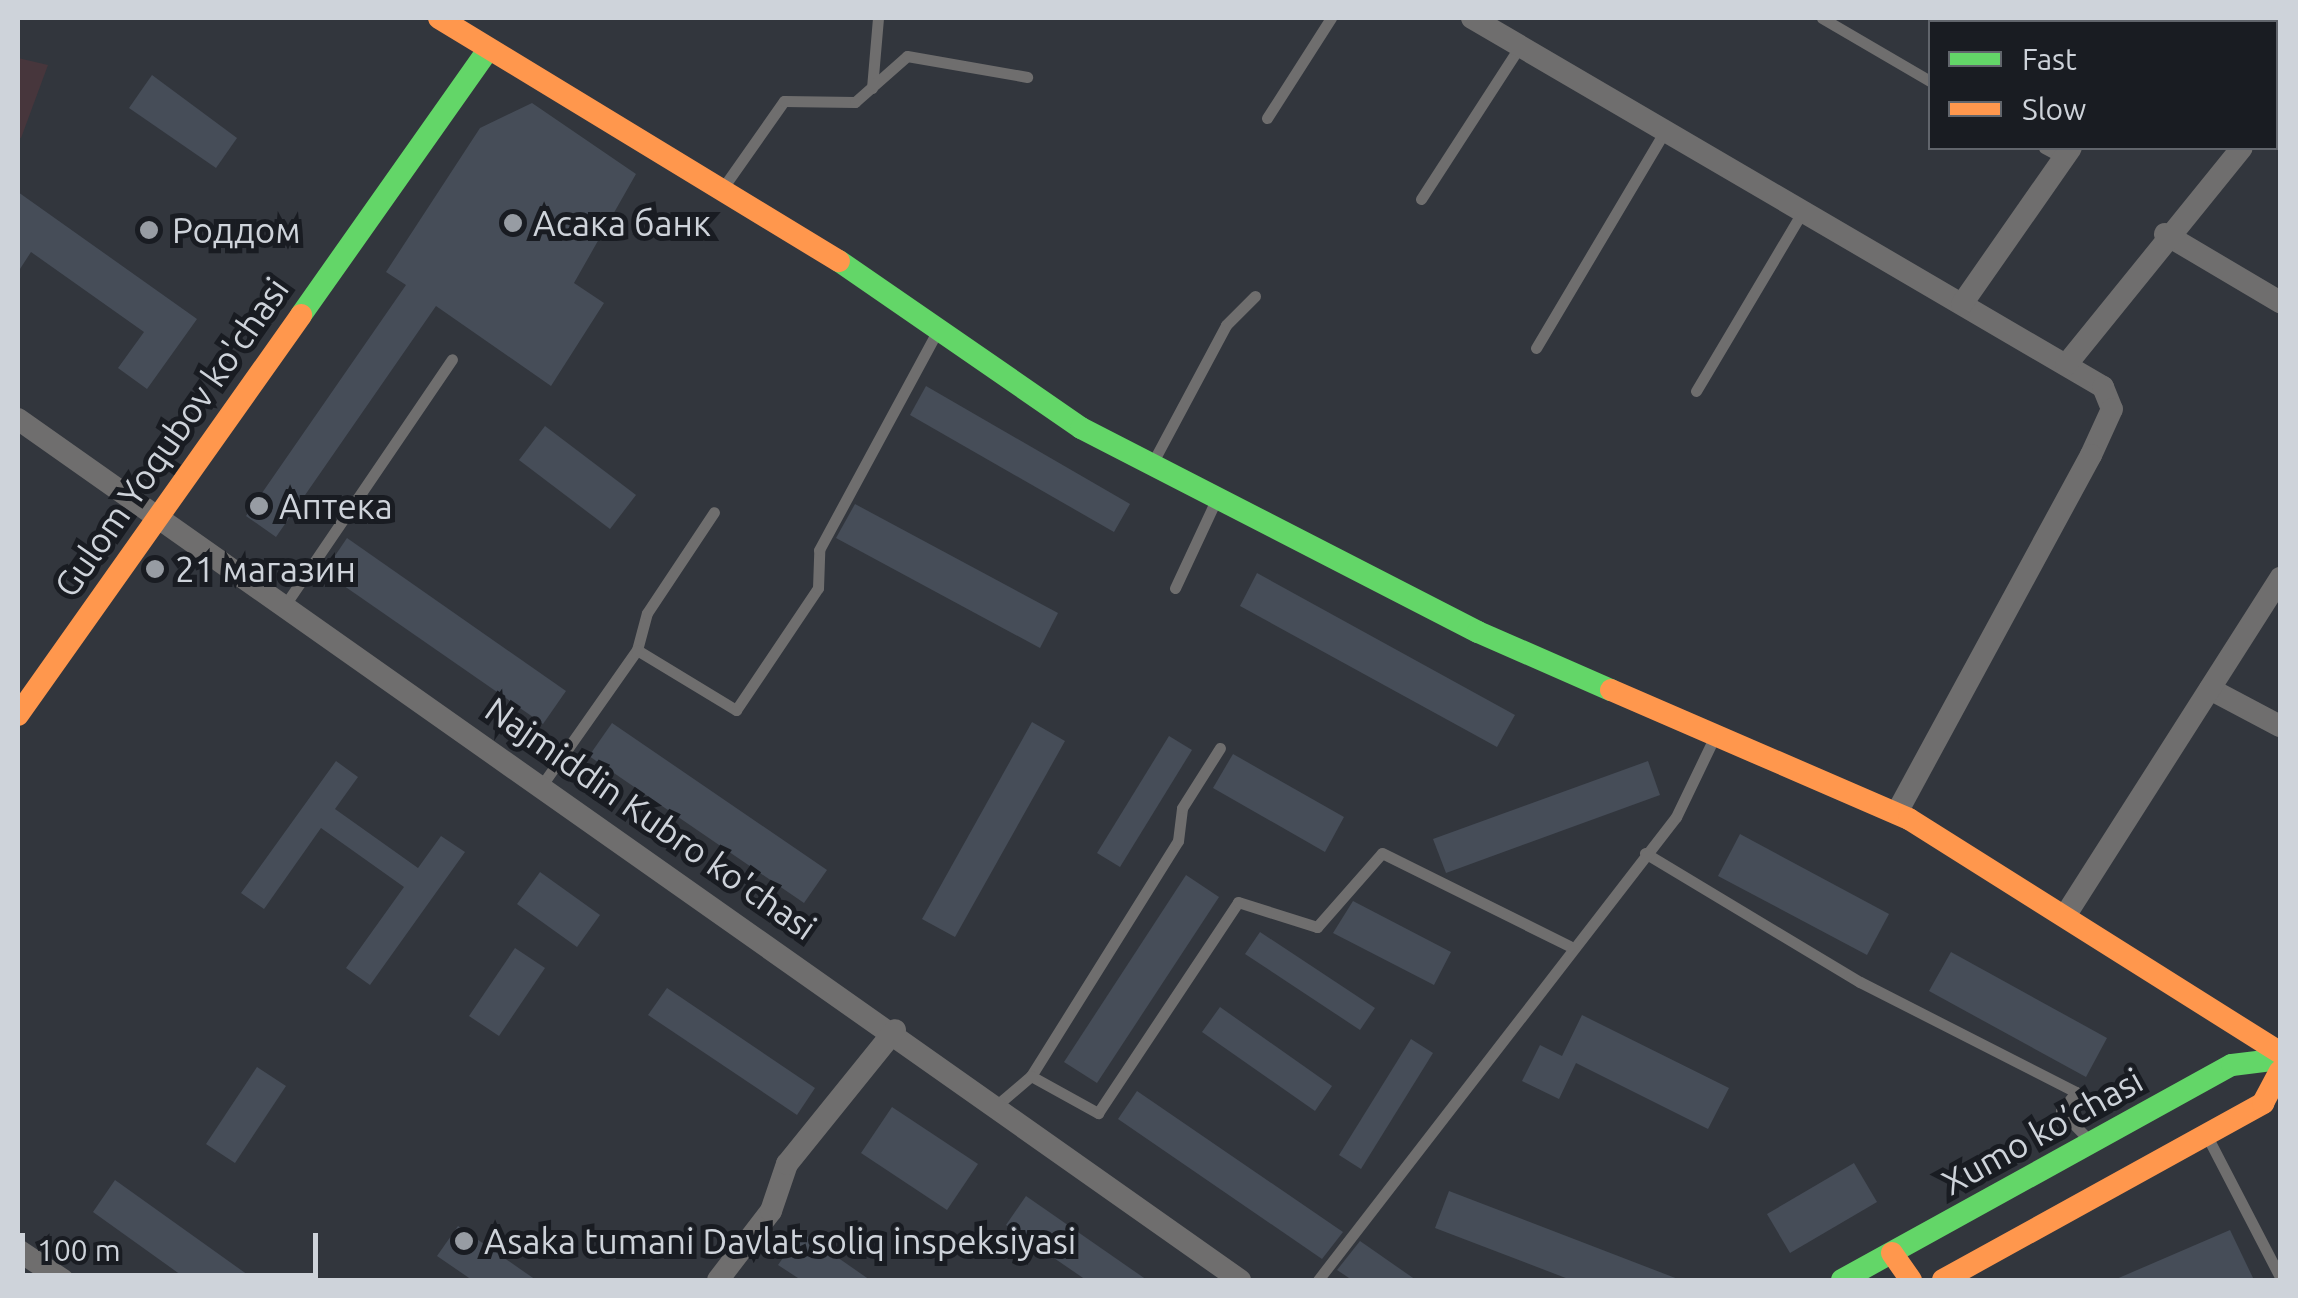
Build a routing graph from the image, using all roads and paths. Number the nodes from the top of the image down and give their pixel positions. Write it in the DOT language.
graph roads {
  1 [pos="439,18"];
  2 [pos="878,18"];
  3 [pos="1331,18"];
  4 [pos="1472,18"];
  5 [pos="1822,18"];
  6 [pos="1520,46"];
  7 [pos="486,52"];
  8 [pos="1027,76"];
  9 [pos="1928,80"];
  10 [pos="872,88"];
  11 [pos="1267,118"];
  12 [pos="1664,130"];
  13 [pos="2240,150"];
  14 [pos="2059,151"];
  15 [pos="725,185"];
  16 [pos="1421,200"];
  17 [pos="1803,211"];
  18 [pos="2166,234"];
  19 [pos="1254,296"];
  20 [pos="2280,302"];
  21 [pos="1962,304"];
  22 [pos="938,330"];
  23 [pos="1536,348"];
  24 [pos="452,359"];
  25 [pos="2066,365"];
  26 [pos="1696,391"];
  27 [pos="18,419"];
  28 [pos="1152,464"];
  29 [pos="1218,496"];
  30 [pos="714,512"];
  31 [pos="157,517"];
  32 [pos="2280,578"];
  33 [pos="1175,588"];
  34 [pos="284,605"];
  35 [pos="637,650"];
  36 [pos="2210,688"];
  37 [pos="18,715"];
  38 [pos="2280,726"];
  39 [pos="1715,734"];
  40 [pos="1220,748"];
  41 [pos="542,784"];
  42 [pos="1897,813"];
  43 [pos="1645,852"];
  44 [pos="2064,916"];
  45 [pos="1569,946"];
  46 [pos="894,1030"];
  47 [pos="2280,1056"];
  48 [pos="2280,1071"];
  49 [pos="1031,1076"];
  50 [pos="997,1104"];
  51 [pos="2206,1134"];
  52 [pos="2092,1143"];
  53 [pos="1981,1204"];
  54 [pos="2004,1247"];
  55 [pos="18,1250"];
  56 [pos="1892,1253"];
  57 [pos="2280,1277"];
  58 [pos="64,1280"];
  59 [pos="718,1280"];
  60 [pos="1240,1280"];
  61 [pos="1318,1280"];
  62 [pos="1842,1280"];
  63 [pos="1911,1280"];
  64 [pos="1942,1280"];
  1 -- 7 [label="street"];
  2 -- 10 [label="lane"];
  3 -- 11 [label="lane"];
  4 -- 6 [label="street"];
  5 -- 9 [label="lane"];
  6 -- 12 [label="street"];
  6 -- 16 [label="lane"];
  7 -- 15 [label="street"];
  7 -- 31 [label="street, Gulom Yoqubov ko'chasi"];
  8 -- 10 [label="lane"];
  10 -- 15 [label="lane"];
  12 -- 17 [label="street"];
  12 -- 23 [label="lane"];
  13 -- 18 [label="street"];
  14 -- 21 [label="street"];
  15 -- 22 [label="street"];
  17 -- 21 [label="street"];
  17 -- 26 [label="lane"];
  18 -- 20 [label="street"];
  18 -- 25 [label="street"];
  19 -- 28 [label="lane"];
  21 -- 25 [label="street"];
  22 -- 28 [label="street"];
  22 -- 35 [label="lane"];
  24 -- 34 [label="lane"];
  25 -- 42 [label="street"];
  27 -- 31 [label="street, Najmiddin Kubro ko'chasi"];
  28 -- 29 [label="street"];
  29 -- 33 [label="lane"];
  29 -- 39 [label="street"];
  30 -- 35 [label="lane"];
  31 -- 34 [label="street, Najmiddin Kubro ko'chasi"];
  31 -- 37 [label="street, Gulom Yoqubov ko'chasi"];
  32 -- 36 [label="street"];
  34 -- 41 [label="street, Najmiddin Kubro ko'chasi"];
  35 -- 41 [label="lane"];
  36 -- 38 [label="street"];
  36 -- 44 [label="street"];
  39 -- 42 [label="street"];
  39 -- 43 [label="lane"];
  40 -- 49 [label="lane"];
  41 -- 46 [label="street, Najmiddin Kubro ko'chasi"];
  42 -- 44 [label="street"];
  43 -- 45 [label="lane"];
  43 -- 52 [label="lane"];
  44 -- 47 [label="street"];
  45 -- 49 [label="lane"];
  45 -- 61 [label="lane"];
  46 -- 50 [label="street, Najmiddin Kubro ko'chasi"];
  46 -- 59 [label="street"];
  47 -- 52 [label="street, Xumo ko’chasi"];
  48 -- 51 [label="street"];
  49 -- 50 [label="lane"];
  50 -- 60 [label="street, Najmiddin Kubro ko'chasi"];
  51 -- 54 [label="street"];
  51 -- 57 [label="lane"];
  52 -- 53 [label="street, Xumo ko’chasi"];
  53 -- 54 [label="street"];
  53 -- 56 [label="street, Xumo ko’chasi"];
  54 -- 64 [label="street"];
  55 -- 58 [label="street"];
  56 -- 62 [label="street, Xumo ko’chasi"];
  56 -- 63 [label="street"];
}
